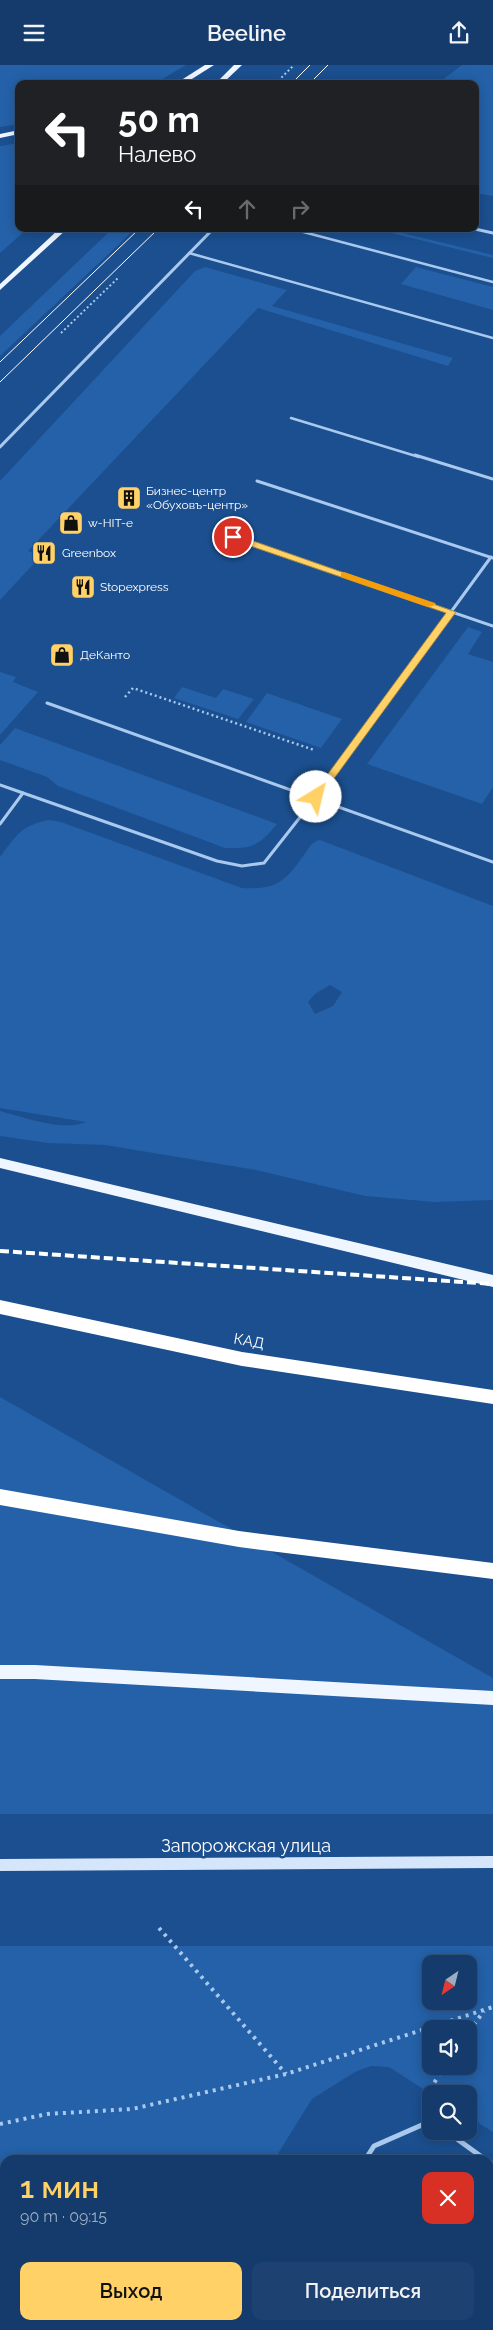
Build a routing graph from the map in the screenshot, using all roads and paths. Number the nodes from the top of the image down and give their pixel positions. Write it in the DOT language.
graph roads {
  1 [pos="210,65"];
  2 [pos="238,65"];
  3 [pos="294,65"];
  4 [pos="185,80"];
  5 [pos="222,80"];
  6 [pos="279,80"];
  7 [pos="15,134"];
  8 [pos="0,136"];
  9 [pos="479,230"];
  10 [pos="60,232"];
  11 [pos="210,232"];
  12 [pos="303,232"];
  13 [pos="493,233"];
  14 [pos="190,253"];
  15 [pos="119,277"];
  16 [pos="493,282"];
  17 [pos="0,288"];
  18 [pos="62,333"];
  19 [pos="493,338"];
  20 [pos="290,418"];
  21 [pos="0,447"];
  22 [pos="493,479"];
  23 [pos="257,481"];
  24 [pos="215,531"];
  25 [pos="492,557"];
  26 [pos="451,612"];
  27 [pos="493,626"];
  28 [pos="120,702"];
  29 [pos="48,703"];
  30 [pos="324,753"];
  31 [pos="0,785"];
  32 [pos="23,793"];
  33 [pos="316,797"];
  34 [pos="0,824"];
  35 [pos="493,862"];
  36 [pos="0,1163"];
  37 [pos="493,1281"];
  38 [pos="0,1307"];
  39 [pos="493,1397"];
  40 [pos="0,1497"];
  41 [pos="493,1571"];
  42 [pos="0,1672"];
  43 [pos="493,1698"];
  44 [pos="493,1862"];
  45 [pos="0,1865"];
  46 [pos="159,1928"];
  47 [pos="493,2007"];
  48 [pos="484,2011"];
  49 [pos="477,2020"];
  50 [pos="286,2074"];
  51 [pos="0,2124"];
  52 [pos="422,2125"];
  53 [pos="459,2140"];
  54 [pos="369,2155"];
  55 [pos="480,2155"];
  1 -- 4 [label="main road"];
  2 -- 5 [label="main road"];
  3 -- 6 [label="path"];
  7 -- 8 [label="main road"];
  9 -- 13 [label="street"];
  10 -- 17 [label="main road"];
  11 -- 14 [label="street"];
  12 -- 16 [label="lane"];
  14 -- 19 [label="lane"];
  14 -- 21 [label="street"];
  15 -- 18 [label="path"];
  20 -- 22 [label="lane"];
  23 -- 25 [label="lane"];
  24 -- 26 [label="lane"];
  25 -- 26 [label="lane"];
  26 -- 27 [label="lane"];
  26 -- 33 [label="lane"];
  28 -- 30 [label="path"];
  29 -- 33 [label="lane"];
  31 -- 32 [label="lane"];
  32 -- 33 [label="lane"];
  32 -- 34 [label="lane"];
  33 -- 35 [label="lane"];
  36 -- 37 [label="main road"];
  38 -- 39 [label="highway, КАД"];
  40 -- 41 [label="highway"];
  42 -- 43 [label="main road"];
  44 -- 45 [label="street, Запорожская улица"];
  46 -- 50 [label="path"];
  47 -- 48 [label="path"];
  48 -- 49 [label="path"];
  48 -- 50 [label="path"];
  50 -- 51 [label="path"];
  52 -- 54 [label="lane"];
  53 -- 55 [label="lane"];
}
